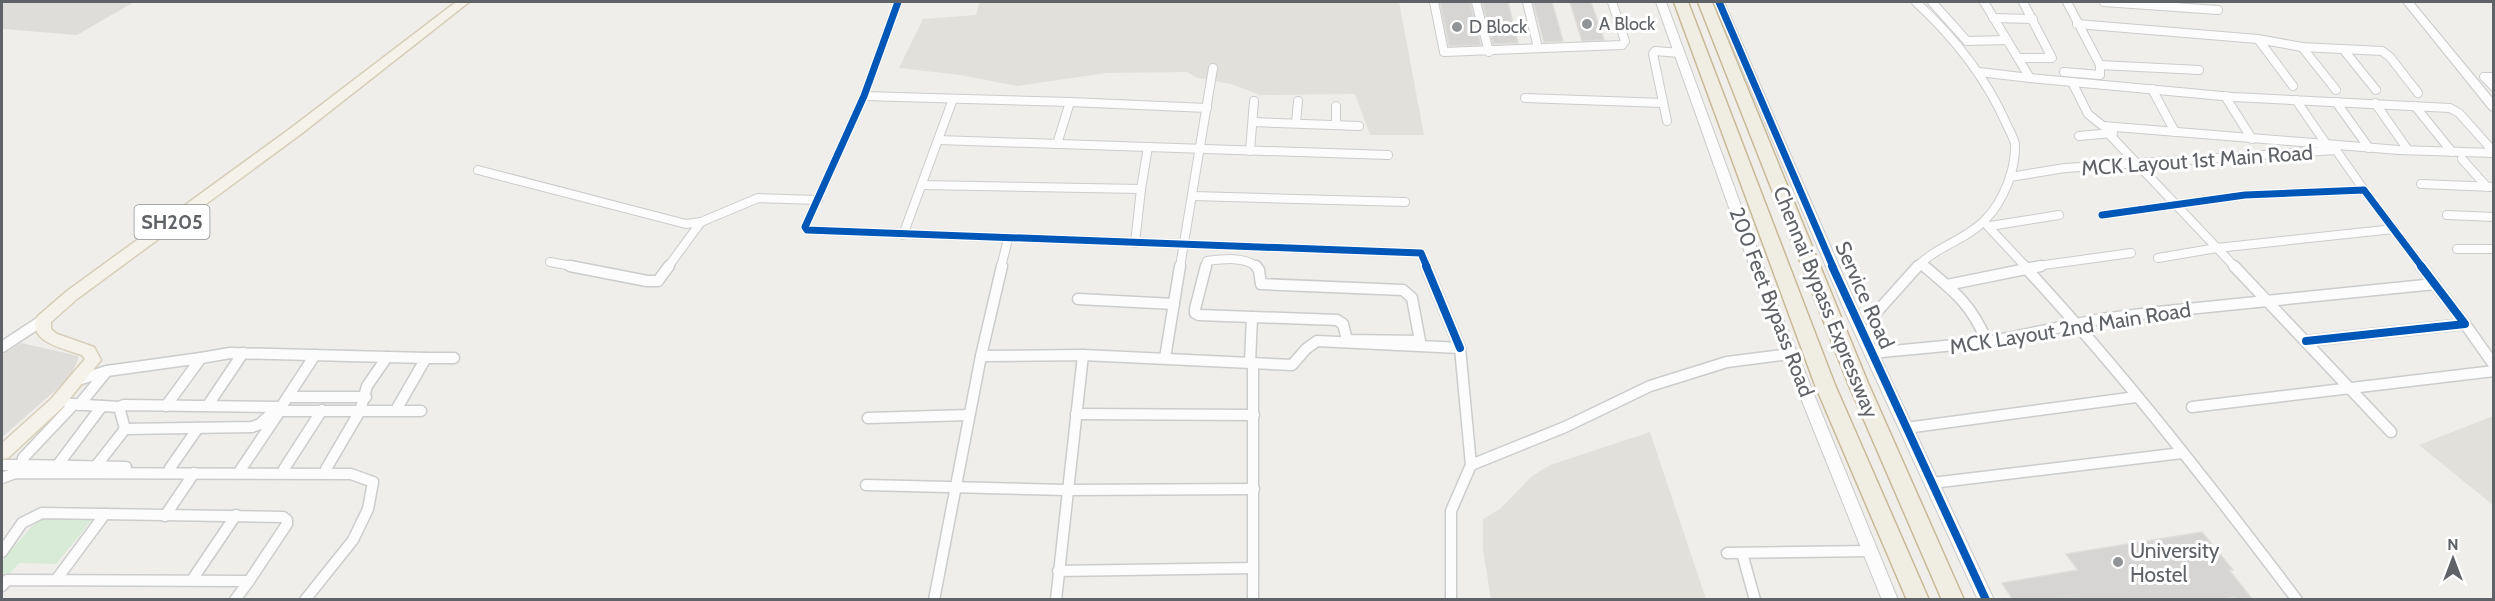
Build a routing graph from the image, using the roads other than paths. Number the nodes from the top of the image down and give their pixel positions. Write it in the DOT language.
graph roads {
  1 [pos="463,2"];
  2 [pos="898,2"];
  3 [pos="1434,2"];
  4 [pos="1476,2"];
  5 [pos="1527,2"];
  6 [pos="1612,2"];
  7 [pos="1661,2"];
  8 [pos="1681,2"];
  9 [pos="1705,2"];
  10 [pos="1719,2"];
  11 [pos="1916,2"];
  12 [pos="1932,2"];
  13 [pos="1984,2"];
  14 [pos="2024,2"];
  15 [pos="2067,2"];
  16 [pos="2104,2"];
  17 [pos="2408,2"];
  18 [pos="2218,10"];
  19 [pos="1993,18"];
  20 [pos="2032,20"];
  21 [pos="2077,24"];
  22 [pos="2259,39"];
  23 [pos="2007,40"];
  24 [pos="2302,47"];
  25 [pos="1538,48"];
  26 [pos="2343,49"];
  27 [pos="1489,52"];
  28 [pos="1680,53"];
  29 [pos="2018,58"];
  30 [pos="2100,65"];
  31 [pos="1213,68"];
  32 [pos="2199,70"];
  33 [pos="1979,72"];
  34 [pos="2064,72"];
  35 [pos="2493,77"];
  36 [pos="2030,78"];
  37 [pos="2072,82"];
  38 [pos="2293,86"];
  39 [pos="2493,87"];
  40 [pos="2152,89"];
  41 [pos="2336,90"];
  42 [pos="2376,90"];
  43 [pos="2418,93"];
  44 [pos="864,96"];
  45 [pos="2225,96"];
  46 [pos="1525,98"];
  47 [pos="954,99"];
  48 [pos="2296,100"];
  49 [pos="1254,101"];
  50 [pos="1298,101"];
  51 [pos="1070,102"];
  52 [pos="2336,102"];
  53 [pos="1663,103"];
  54 [pos="2375,103"];
  55 [pos="1336,106"];
  56 [pos="2415,106"];
  57 [pos="1207,108"];
  58 [pos="2493,108"];
  59 [pos="1667,121"];
  60 [pos="1253,122"];
  61 [pos="1296,123"];
  62 [pos="1336,125"];
  63 [pos="1359,126"];
  64 [pos="2133,131"];
  65 [pos="2175,132"];
  66 [pos="2108,133"];
  67 [pos="2079,136"];
  68 [pos="2252,139"];
  69 [pos="938,140"];
  70 [pos="1057,144"];
  71 [pos="2327,145"];
  72 [pos="1148,147"];
  73 [pos="1200,148"];
  74 [pos="2369,148"];
  75 [pos="2408,150"];
  76 [pos="1250,151"];
  77 [pos="2452,152"];
  78 [pos="2493,152"];
  79 [pos="1388,155"];
  80 [pos="2462,159"];
  81 [pos="2137,164"];
  82 [pos="478,170"];
  83 [pos="2010,177"];
  84 [pos="2421,184"];
  85 [pos="922,185"];
  86 [pos="2490,187"];
  87 [pos="1141,189"];
  88 [pos="2364,190"];
  89 [pos="1193,196"];
  90 [pos="818,200"];
  91 [pos="1405,202"];
  92 [pos="2175,204"];
  93 [pos="2059,215"];
  94 [pos="2102,215"];
  95 [pos="2447,215"];
  96 [pos="2493,217"];
  97 [pos="701,222"];
  98 [pos="1987,224"];
  99 [pos="2394,230"];
  100 [pos="903,235"];
  101 [pos="1008,239"];
  102 [pos="1135,243"];
  103 [pos="1183,245"];
  104 [pos="1215,246"];
  105 [pos="2217,248"];
  106 [pos="2457,249"];
  107 [pos="2493,249"];
  108 [pos="2131,254"];
  109 [pos="2158,258"];
  110 [pos="1214,260"];
  111 [pos="550,262"];
  112 [pos="1921,263"];
  113 [pos="2026,268"];
  114 [pos="2435,284"];
  115 [pos="1947,285"];
  116 [pos="1078,299"];
  117 [pos="2268,300"];
  118 [pos="1174,304"];
  119 [pos="1252,317"];
  120 [pos="43,320"];
  121 [pos="2078,324"];
  122 [pos="2465,324"];
  123 [pos="2306,341"];
  124 [pos="1987,342"];
  125 [pos="2,347"];
  126 [pos="1460,348"];
  127 [pos="1869,349"];
  128 [pos="243,353"];
  129 [pos="1790,354"];
  130 [pos="315,355"];
  131 [pos="981,356"];
  132 [pos="1083,356"];
  133 [pos="387,357"];
  134 [pos="201,358"];
  135 [pos="426,358"];
  136 [pos="454,358"];
  137 [pos="1166,358"];
  138 [pos="1252,363"];
  139 [pos="2493,365"];
  140 [pos="107,371"];
  141 [pos="2493,371"];
  142 [pos="78,380"];
  143 [pos="2349,387"];
  144 [pos="288,397"];
  145 [pos="366,397"];
  146 [pos="2136,397"];
  147 [pos="57,403"];
  148 [pos="76,404"];
  149 [pos="208,405"];
  150 [pos="102,406"];
  151 [pos="166,406"];
  152 [pos="119,407"];
  153 [pos="2192,407"];
  154 [pos="280,411"];
  155 [pos="322,411"];
  156 [pos="360,411"];
  157 [pos="396,411"];
  158 [pos="421,411"];
  159 [pos="1076,414"];
  160 [pos="969,415"];
  161 [pos="1254,415"];
  162 [pos="868,418"];
  163 [pos="198,428"];
  164 [pos="1906,428"];
  165 [pos="125,429"];
  166 [pos="2391,432"];
  167 [pos="2,453"];
  168 [pos="2182,453"];
  169 [pos="2,465"];
  170 [pos="25,465"];
  171 [pos="1471,465"];
  172 [pos="57,466"];
  173 [pos="96,466"];
  174 [pos="170,468"];
  175 [pos="241,468"];
  176 [pos="284,469"];
  177 [pos="326,469"];
  178 [pos="362,470"];
  179 [pos="194,473"];
  180 [pos="2,478"];
  181 [pos="1932,483"];
  182 [pos="867,485"];
  183 [pos="955,489"];
  184 [pos="1254,489"];
  185 [pos="1066,490"];
  186 [pos="105,514"];
  187 [pos="236,515"];
  188 [pos="165,516"];
  189 [pos="1870,551"];
  190 [pos="2,552"];
  191 [pos="1727,553"];
  192 [pos="1742,553"];
  193 [pos="1253,568"];
  194 [pos="1058,571"];
  195 [pos="56,580"];
  196 [pos="192,580"];
  197 [pos="249,581"];
  198 [pos="2,586"];
  199 [pos="236,600"];
  200 [pos="305,600"];
  201 [pos="934,600"];
  202 [pos="1056,600"];
  203 [pos="1253,600"];
  204 [pos="1451,600"];
  205 [pos="1755,600"];
  206 [pos="1890,600"];
  207 [pos="1918,600"];
  208 [pos="1953,600"];
  209 [pos="1986,600"];
  210 [pos="2297,600"];
  1 -- 120 [label="main road, SH205"];
  2 -- 44 [label="street"];
  3 -- 27 [label="street"];
  4 -- 27 [label="street"];
  5 -- 25 [label="street"];
  6 -- 25 [label="street"];
  7 -- 28 [label="street, 200 Feet Bypass Road"];
  8 -- 207 [label="highway, Chennai Bypass Expressway"];
  9 -- 208 [label="highway, Chennai Bypass Expressway"];
  10 -- 127 [label="street, Service Road"];
  11 -- 33 [label="street"];
  12 -- 23 [label="street"];
  13 -- 19 [label="street"];
  14 -- 20 [label="street"];
  15 -- 21 [label="street"];
  16 -- 18 [label="street"];
  17 -- 58 [label="street"];
  19 -- 20 [label="street"];
  19 -- 23 [label="street"];
  20 -- 29 [label="street"];
  21 -- 22 [label="street"];
  21 -- 30 [label="street"];
  22 -- 24 [label="street"];
  22 -- 38 [label="street"];
  23 -- 29 [label="street"];
  24 -- 26 [label="street"];
  24 -- 41 [label="street"];
  25 -- 27 [label="street"];
  26 -- 42 [label="street"];
  26 -- 43 [label="street"];
  28 -- 53 [label="street"];
  28 -- 129 [label="street, 200 Feet Bypass Road"];
  29 -- 36 [label="street"];
  30 -- 32 [label="street"];
  30 -- 34 [label="street"];
  31 -- 57 [label="street"];
  33 -- 36 [label="street"];
  33 -- 83 [label="street"];
  35 -- 39 [label="street"];
  36 -- 37 [label="street"];
  37 -- 40 [label="street"];
  37 -- 65 [label="street"];
  40 -- 45 [label="street"];
  40 -- 65 [label="street"];
  44 -- 47 [label="street"];
  44 -- 90 [label="street"];
  45 -- 48 [label="street"];
  45 -- 68 [label="street"];
  46 -- 53 [label="street"];
  47 -- 51 [label="street"];
  47 -- 69 [label="street"];
  48 -- 52 [label="street"];
  48 -- 71 [label="street"];
  49 -- 60 [label="street"];
  50 -- 61 [label="street"];
  51 -- 57 [label="street"];
  51 -- 70 [label="street"];
  52 -- 54 [label="street"];
  52 -- 74 [label="street"];
  53 -- 59 [label="street"];
  54 -- 56 [label="street"];
  54 -- 75 [label="street"];
  55 -- 62 [label="street"];
  56 -- 77 [label="street"];
  56 -- 78 [label="street"];
  57 -- 73 [label="street"];
  60 -- 61 [label="street"];
  60 -- 76 [label="street"];
  61 -- 62 [label="street"];
  62 -- 63 [label="street"];
  64 -- 66 [label="street"];
  65 -- 68 [label="street"];
  66 -- 67 [label="street"];
  66 -- 81 [label="street"];
  68 -- 71 [label="street"];
  69 -- 70 [label="street"];
  69 -- 85 [label="street"];
  70 -- 72 [label="street"];
  71 -- 74 [label="street"];
  72 -- 73 [label="street"];
  72 -- 87 [label="street"];
  73 -- 76 [label="street"];
  73 -- 89 [label="street"];
  74 -- 75 [label="street"];
  75 -- 77 [label="street"];
  76 -- 79 [label="street"];
  77 -- 78 [label="street"];
  80 -- 86 [label="street"];
  81 -- 83 [label="street, MCK Layout 1st Main Road"];
  81 -- 88 [label="street, MCK Layout 1st Main Road"];
  81 -- 92 [label="street"];
  82 -- 97 [label="street"];
  83 -- 98 [label="street"];
  84 -- 86 [label="street"];
  85 -- 87 [label="street"];
  85 -- 100 [label="street"];
  87 -- 102 [label="street"];
  88 -- 92 [label="street"];
  88 -- 99 [label="street"];
  89 -- 91 [label="street"];
  89 -- 103 [label="street"];
  90 -- 97 [label="street"];
  90 -- 100 [label="street"];
  92 -- 94 [label="street"];
  92 -- 105 [label="street"];
  93 -- 98 [label="street"];
  95 -- 96 [label="street"];
  97 -- 111 [label="street"];
  98 -- 112 [label="street"];
  98 -- 113 [label="street"];
  99 -- 105 [label="street"];
  99 -- 114 [label="street"];
  100 -- 101 [label="street"];
  101 -- 102 [label="street"];
  101 -- 131 [label="street"];
  102 -- 103 [label="street"];
  103 -- 104 [label="street"];
  103 -- 118 [label="street"];
  104 -- 110 [label="street"];
  104 -- 126 [label="street"];
  105 -- 109 [label="street"];
  105 -- 117 [label="street"];
  106 -- 107 [label="street"];
  108 -- 113 [label="street"];
  110 -- 119 [label="street"];
  110 -- 119 [label="street"];
  112 -- 115 [label="street"];
  112 -- 127 [label="street"];
  113 -- 115 [label="street"];
  113 -- 121 [label="street"];
  114 -- 117 [label="street, MCK Layout 2nd Main Road"];
  114 -- 122 [label="street"];
  115 -- 124 [label="street"];
  116 -- 118 [label="street"];
  117 -- 121 [label="street, MCK Layout 2nd Main Road"];
  117 -- 123 [label="street"];
  118 -- 137 [label="street"];
  119 -- 138 [label="street"];
  120 -- 125 [label="street"];
  120 -- 142 [label="main road"];
  121 -- 124 [label="street, MCK Layout 2nd Main Road"];
  121 -- 146 [label="street"];
  122 -- 123 [label="street"];
  122 -- 139 [label="street"];
  123 -- 143 [label="street"];
  124 -- 127 [label="street, MCK Layout 2nd Main Road"];
  126 -- 138 [label="street"];
  126 -- 171 [label="street"];
  127 -- 164 [label="street, Service Road"];
  128 -- 130 [label="street"];
  128 -- 134 [label="street"];
  128 -- 149 [label="street"];
  129 -- 171 [label="street"];
  129 -- 189 [label="street, 200 Feet Bypass Road"];
  130 -- 133 [label="street"];
  130 -- 144 [label="street"];
  131 -- 132 [label="street"];
  131 -- 160 [label="street"];
  132 -- 137 [label="street"];
  132 -- 159 [label="street"];
  133 -- 135 [label="street"];
  133 -- 145 [label="street"];
  134 -- 140 [label="street"];
  134 -- 151 [label="street"];
  135 -- 136 [label="street"];
  135 -- 157 [label="street"];
  137 -- 138 [label="street"];
  138 -- 161 [label="street"];
  140 -- 142 [label="street"];
  140 -- 148 [label="street"];
  141 -- 143 [label="street"];
  142 -- 147 [label="main road"];
  143 -- 153 [label="street"];
  143 -- 166 [label="street"];
  144 -- 145 [label="street"];
  144 -- 149 [label="street"];
  145 -- 156 [label="street"];
  146 -- 164 [label="street"];
  146 -- 168 [label="street"];
  147 -- 148 [label="street"];
  147 -- 167 [label="main road"];
  148 -- 150 [label="street"];
  148 -- 170 [label="street"];
  149 -- 151 [label="street"];
  150 -- 152 [label="street"];
  150 -- 172 [label="street"];
  151 -- 152 [label="street"];
  152 -- 165 [label="street"];
  154 -- 155 [label="street"];
  154 -- 163 [label="street"];
  154 -- 175 [label="street"];
  155 -- 156 [label="street"];
  155 -- 176 [label="street"];
  156 -- 157 [label="street"];
  156 -- 177 [label="street"];
  157 -- 158 [label="street"];
  159 -- 161 [label="street"];
  159 -- 185 [label="street"];
  160 -- 162 [label="street"];
  160 -- 183 [label="street"];
  161 -- 184 [label="street"];
  163 -- 165 [label="street"];
  163 -- 174 [label="street"];
  164 -- 181 [label="street, Service Road"];
  165 -- 173 [label="street"];
  168 -- 181 [label="street"];
  168 -- 210 [label="street"];
  169 -- 170 [label="street"];
  170 -- 172 [label="street"];
  171 -- 204 [label="street"];
  172 -- 173 [label="street"];
  173 -- 174 [label="street"];
  174 -- 175 [label="street"];
  175 -- 176 [label="street"];
  176 -- 177 [label="street"];
  177 -- 178 [label="street"];
  179 -- 180 [label="street"];
  179 -- 188 [label="street"];
  179 -- 200 [label="street"];
  181 -- 209 [label="street, Service Road"];
  182 -- 183 [label="street"];
  183 -- 185 [label="street"];
  183 -- 201 [label="street"];
  184 -- 185 [label="street"];
  184 -- 193 [label="street"];
  185 -- 194 [label="street"];
  186 -- 188 [label="street"];
  186 -- 190 [label="street"];
  186 -- 195 [label="street"];
  187 -- 188 [label="street"];
  187 -- 196 [label="street"];
  187 -- 197 [label="street"];
  189 -- 192 [label="street"];
  189 -- 206 [label="street, 200 Feet Bypass Road"];
  191 -- 192 [label="street"];
  192 -- 205 [label="street"];
  193 -- 194 [label="street"];
  193 -- 203 [label="street"];
  194 -- 202 [label="street"];
  195 -- 196 [label="street"];
  195 -- 198 [label="street"];
  196 -- 197 [label="street"];
  197 -- 199 [label="street"];
}
